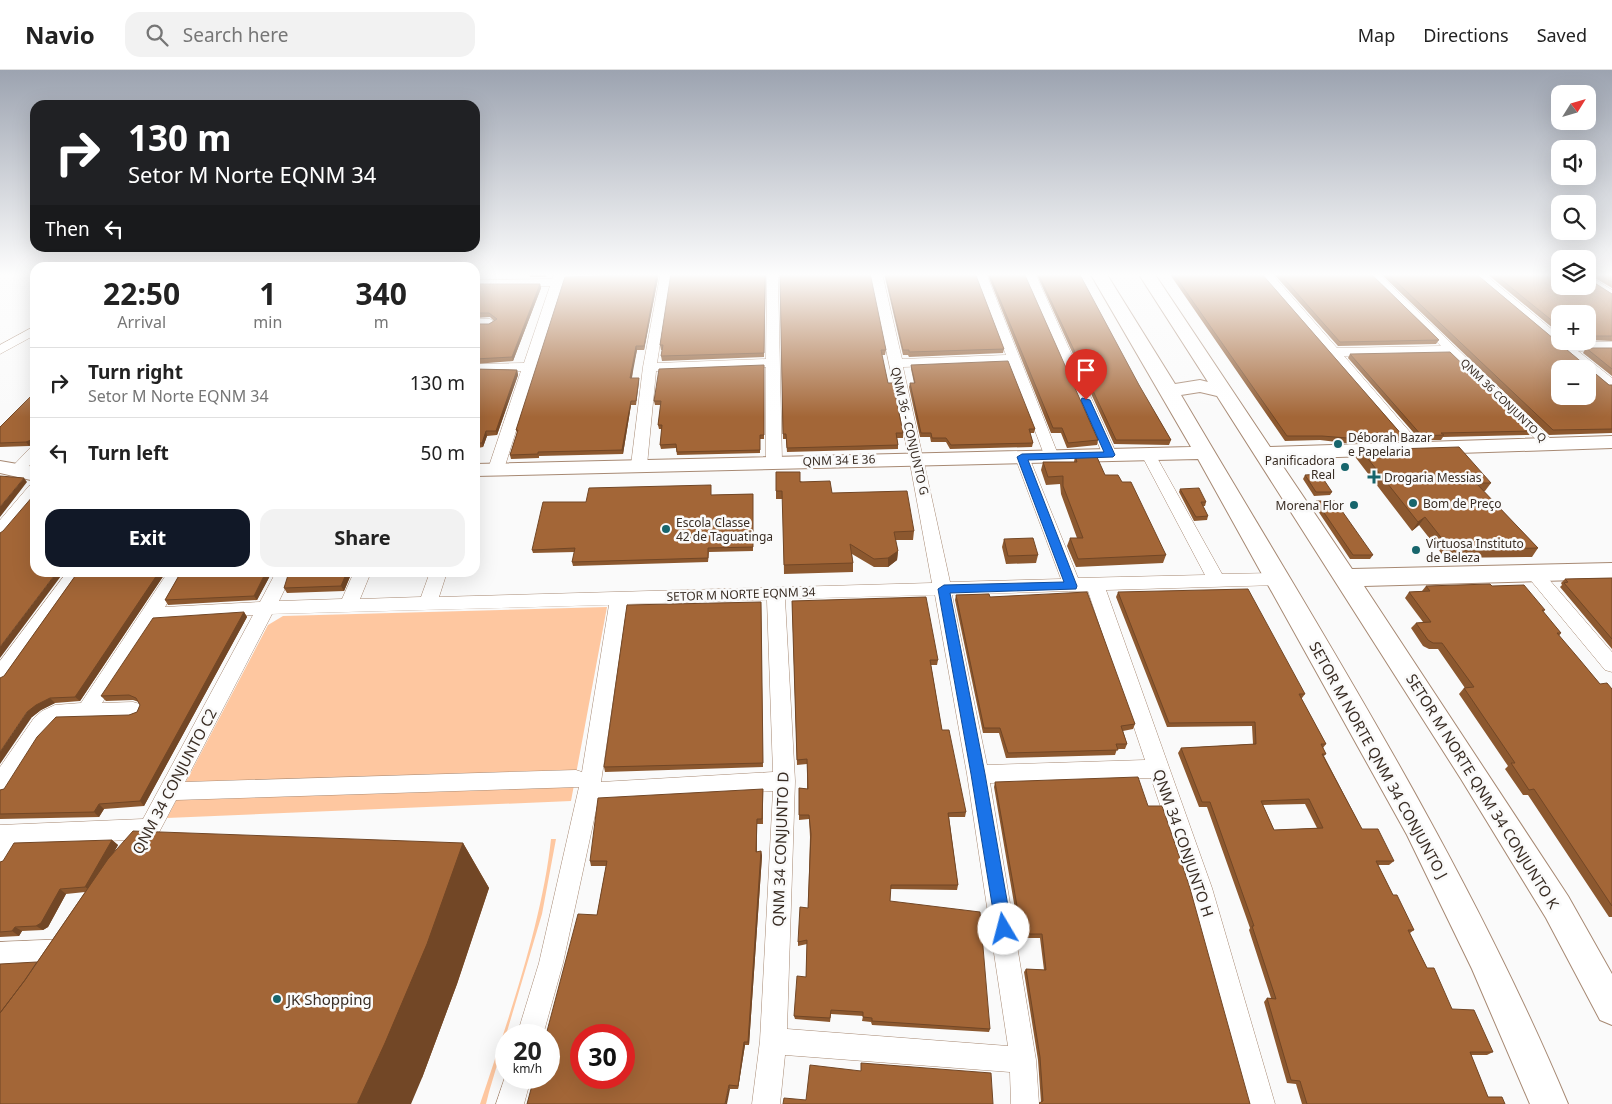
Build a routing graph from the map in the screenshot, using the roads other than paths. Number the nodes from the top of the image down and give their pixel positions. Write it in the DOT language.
graph roads {
  1 [pos="544,321"];
  2 [pos="658,321"];
  3 [pos="772,321"];
  4 [pos="886,321"];
  5 [pos="1001,321"];
  6 [pos="1050,321"];
  7 [pos="1128,321"];
  8 [pos="1178,321"];
  9 [pos="1307,321"];
  10 [pos="1422,321"];
  11 [pos="1534,321"];
  12 [pos="490,322"];
  13 [pos="480,323"];
  14 [pos="30,333"];
  15 [pos="1551,335"];
  16 [pos="1596,346"];
  17 [pos="1612,346"];
  18 [pos="0,350"];
  19 [pos="1452,350"];
  20 [pos="1569,350"];
  21 [pos="1334,352"];
  22 [pos="1016,359"];
  23 [pos="895,362"];
  24 [pos="772,363"];
  25 [pos="529,366"];
  26 [pos="650,367"];
  27 [pos="480,368"];
  28 [pos="1209,368"];
  29 [pos="1158,370"];
  30 [pos="1612,385"];
  31 [pos="1168,391"];
  32 [pos="1223,392"];
  33 [pos="1612,442"];
  34 [pos="1549,444"];
  35 [pos="1416,447"];
  36 [pos="1204,453"];
  37 [pos="1265,453"];
  38 [pos="1148,454"];
  39 [pos="1110,455"];
  40 [pos="30,457"];
  41 [pos="1022,457"];
  42 [pos="1052,457"];
  43 [pos="917,458"];
  44 [pos="774,462"];
  45 [pos="639,465"];
  46 [pos="17,471"];
  47 [pos="481,471"];
  48 [pos="30,496"];
  49 [pos="0,531"];
  50 [pos="1612,571"];
  51 [pos="1534,573"];
  52 [pos="73,577"];
  53 [pos="174,577"];
  54 [pos="281,577"];
  55 [pos="361,577"];
  56 [pos="437,577"];
  57 [pos="1346,578"];
  58 [pos="1277,579"];
  59 [pos="1217,581"];
  60 [pos="1095,585"];
  61 [pos="1072,586"];
  62 [pos="944,589"];
  63 [pos="776,593"];
  64 [pos="619,598"];
  65 [pos="427,604"];
  66 [pos="348,606"];
  67 [pos="265,608"];
  68 [pos="152,615"];
  69 [pos="1612,665"];
  70 [pos="0,675"];
  71 [pos="86,710"];
  72 [pos="133,710"];
  73 [pos="1159,769"];
  74 [pos="978,774"];
  75 [pos="784,782"];
  76 [pos="0,785"];
  77 [pos="582,786"];
  78 [pos="180,792"];
  79 [pos="150,829"];
  80 [pos="8,835"];
  81 [pos="0,858"];
  82 [pos="126,870"];
  83 [pos="0,954"];
  84 [pos="62,974"];
  85 [pos="1612,1008"];
  86 [pos="533,1024"];
  87 [pos="773,1041"];
  88 [pos="1023,1060"];
  89 [pos="515,1089"];
  90 [pos="510,1104"];
  91 [pos="766,1104"];
  92 [pos="1025,1104"];
  93 [pos="1261,1104"];
  94 [pos="1549,1104"];
  1 -- 25 [label="street"];
  2 -- 26 [label="street"];
  3 -- 24 [label="street"];
  4 -- 23 [label="street, QNM 36 - CONJUNTO G"];
  5 -- 22 [label="street"];
  6 -- 39 [label="street"];
  7 -- 29 [label="main road, SETOR M NORTE QNM 34 CONJUNTO J"];
  8 -- 28 [label="main road, SETOR M NORTE QNM 34 CONJUNTO K"];
  9 -- 21 [label="street"];
  10 -- 19 [label="street, QNM 36 CONJUNTO Q"];
  11 -- 15 [label="street"];
  12 -- 13 [label="street"];
  14 -- 18 [label="street"];
  16 -- 17 [label="street"];
  19 -- 21 [label="street"];
  19 -- 34 [label="street, QNM 36 CONJUNTO Q"];
  20 -- 30 [label="street"];
  21 -- 35 [label="street"];
  22 -- 23 [label="street"];
  22 -- 42 [label="street"];
  23 -- 43 [label="street, QNM 36 - CONJUNTO G"];
  24 -- 26 [label="street"];
  24 -- 44 [label="street"];
  25 -- 27 [label="street"];
  25 -- 47 [label="street"];
  26 -- 45 [label="street"];
  28 -- 29 [label="main road"];
  28 -- 32 [label="main road, SETOR M NORTE QNM 34 CONJUNTO K"];
  29 -- 31 [label="main road, SETOR M NORTE QNM 34 CONJUNTO J"];
  31 -- 32 [label="main road"];
  31 -- 36 [label="main road, SETOR M NORTE QNM 34 CONJUNTO J"];
  32 -- 37 [label="main road, SETOR M NORTE QNM 34 CONJUNTO K"];
  33 -- 34 [label="main road"];
  34 -- 35 [label="main road"];
  35 -- 37 [label="main road"];
  36 -- 38 [label="street, QNM 34 E 36"];
  36 -- 58 [label="main road, SETOR M NORTE QNM 34 CONJUNTO J"];
  37 -- 57 [label="main road, SETOR M NORTE QNM 34 CONJUNTO K"];
  38 -- 39 [label="main road, QNM 34 E 36"];
  38 -- 59 [label="street"];
  39 -- 42 [label="main road, QNM 34 E 36"];
  40 -- 46 [label="street"];
  41 -- 42 [label="main road, QNM 34 E 36"];
  41 -- 43 [label="main road, QNM 34 E 36"];
  41 -- 61 [label="street"];
  43 -- 44 [label="main road, QNM 34 E 36"];
  43 -- 62 [label="street, QNM 36 - CONJUNTO G"];
  44 -- 45 [label="main road, QNM 34 E 36"];
  45 -- 47 [label="main road, QNM 34 E 36"];
  48 -- 49 [label="street"];
  50 -- 51 [label="main road"];
  51 -- 57 [label="main road"];
  51 -- 69 [label="street"];
  52 -- 70 [label="street"];
  53 -- 68 [label="street"];
  54 -- 67 [label="street, QNM 34 CONJUNTO C2"];
  55 -- 66 [label="street"];
  56 -- 65 [label="street"];
  57 -- 85 [label="main road, SETOR M NORTE QNM 34 CONJUNTO K"];
  58 -- 59 [label="street, SETOR M NORTE EQNM 34"];
  58 -- 94 [label="main road, SETOR M NORTE QNM 34 CONJUNTO J"];
  59 -- 60 [label="street, SETOR M NORTE EQNM 34"];
  60 -- 61 [label="street, SETOR M NORTE EQNM 34"];
  60 -- 73 [label="street, QNM 34 CONJUNTO H"];
  61 -- 62 [label="street, SETOR M NORTE EQNM 34"];
  62 -- 63 [label="street, SETOR M NORTE EQNM 34"];
  62 -- 74 [label="street, QNM 36 - CONJUNTO G"];
  63 -- 64 [label="street, SETOR M NORTE EQNM 34"];
  63 -- 75 [label="street, QNM 34 CONJUNTO D"];
  64 -- 65 [label="street, SETOR M NORTE EQNM 34"];
  64 -- 77 [label="street"];
  65 -- 66 [label="street, SETOR M NORTE EQNM 34"];
  66 -- 67 [label="street, SETOR M NORTE EQNM 34"];
  67 -- 68 [label="street, SETOR M NORTE EQNM 34"];
  67 -- 79 [label="street, QNM 34 CONJUNTO C2"];
  68 -- 71 [label="street"];
  71 -- 72 [label="street"];
  71 -- 76 [label="street"];
  73 -- 74 [label="street"];
  73 -- 93 [label="street, QNM 34 CONJUNTO H"];
  74 -- 88 [label="street, QNM 36 - CONJUNTO G"];
  75 -- 77 [label="street"];
  75 -- 87 [label="street, QNM 34 CONJUNTO D"];
  77 -- 78 [label="street"];
  77 -- 86 [label="street"];
  79 -- 80 [label="street"];
  79 -- 82 [label="street, QNM 34 CONJUNTO C2"];
  80 -- 81 [label="street"];
  83 -- 84 [label="street"];
  87 -- 88 [label="street"];
  87 -- 91 [label="street, QNM 34 CONJUNTO D"];
  88 -- 92 [label="street, QNM 36 - CONJUNTO G"];
  89 -- 90 [label="street"];
}
